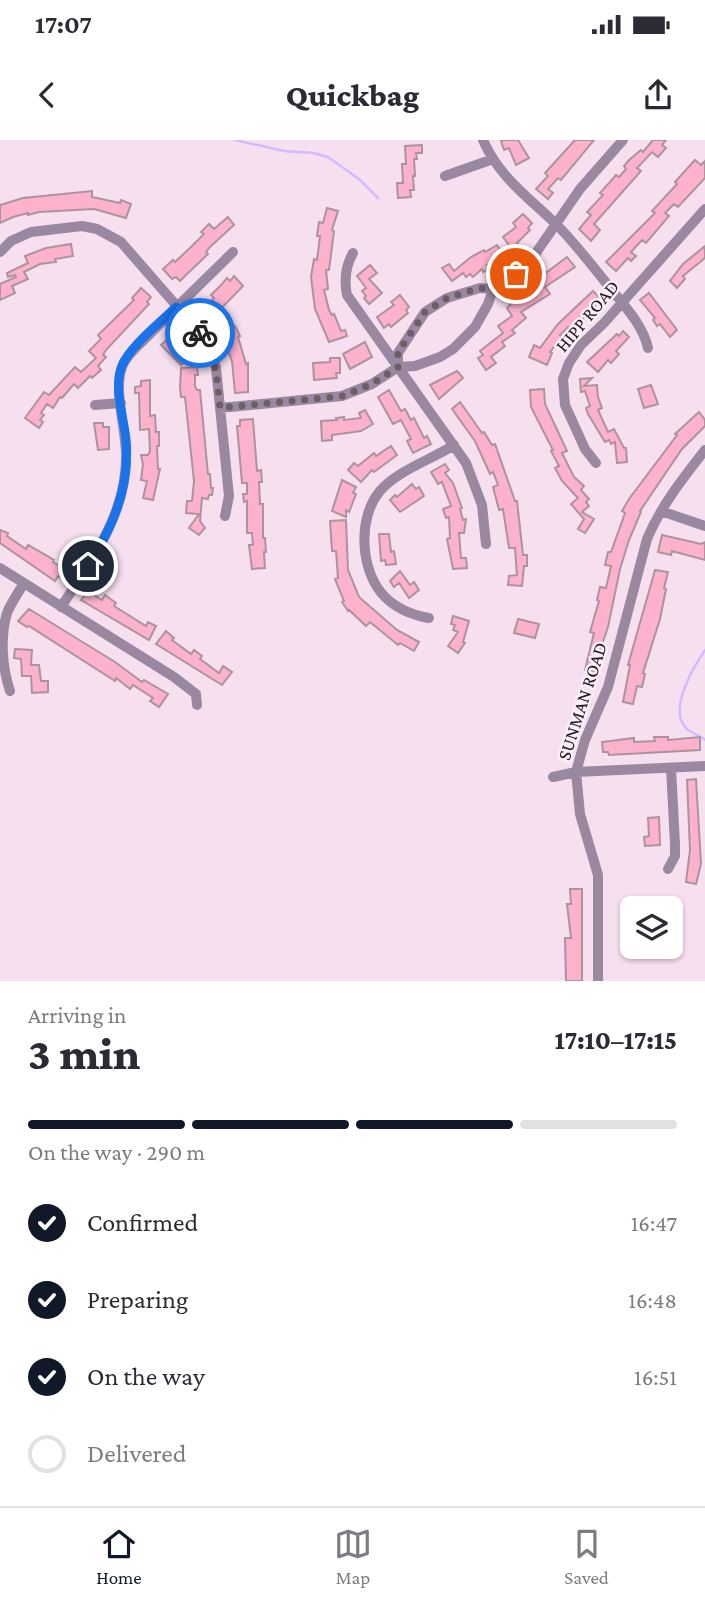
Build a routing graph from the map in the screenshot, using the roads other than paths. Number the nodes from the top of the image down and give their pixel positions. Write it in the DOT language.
graph roads {
  1 [pos="483,140"];
  2 [pos="623,140"];
  3 [pos="493,159"];
  4 [pos="445,176"];
  5 [pos="705,209"];
  6 [pos="556,224"];
  7 [pos="0,252"];
  8 [pos="233,253"];
  9 [pos="353,253"];
  10 [pos="493,289"];
  11 [pos="622,302"];
  12 [pos="176,307"];
  13 [pos="648,348"];
  14 [pos="398,367"];
  15 [pos="121,403"];
  16 [pos="95,405"];
  17 [pos="220,408"];
  18 [pos="454,445"];
  19 [pos="705,450"];
  20 [pos="596,463"];
  21 [pos="661,511"];
  22 [pos="225,516"];
  23 [pos="705,526"];
  24 [pos="486,544"];
  25 [pos="0,568"];
  26 [pos="24,583"];
  27 [pos="61,607"];
  28 [pos="429,618"];
  29 [pos="10,691"];
  30 [pos="197,705"];
  31 [pos="705,766"];
  32 [pos="671,768"];
  33 [pos="576,772"];
  34 [pos="553,777"];
  35 [pos="668,869"];
  36 [pos="598,981"];
  1 -- 3 [label="street"];
  2 -- 6 [label="street"];
  3 -- 4 [label="street"];
  3 -- 6 [label="street"];
  5 -- 11 [label="street, HIPP ROAD"];
  6 -- 10 [label="street"];
  6 -- 11 [label="street"];
  7 -- 12 [label="street"];
  8 -- 12 [label="street"];
  9 -- 14 [label="street"];
  10 -- 14 [label="street"];
  10 -- 14 [label="street"];
  11 -- 13 [label="street"];
  11 -- 20 [label="street, HIPP ROAD"];
  12 -- 15 [label="street"];
  12 -- 17 [label="street"];
  14 -- 17 [label="street"];
  14 -- 18 [label="street"];
  15 -- 16 [label="street"];
  15 -- 27 [label="street"];
  17 -- 22 [label="street"];
  18 -- 24 [label="street"];
  18 -- 28 [label="street"];
  19 -- 21 [label="street, SUNMAN ROAD"];
  21 -- 23 [label="street"];
  21 -- 33 [label="street, SUNMAN ROAD"];
  25 -- 26 [label="street"];
  26 -- 27 [label="street"];
  26 -- 29 [label="street"];
  27 -- 30 [label="street"];
  31 -- 32 [label="street"];
  32 -- 33 [label="street"];
  32 -- 35 [label="street"];
  33 -- 34 [label="street"];
  33 -- 36 [label="street, SUNMAN ROAD"];
}
